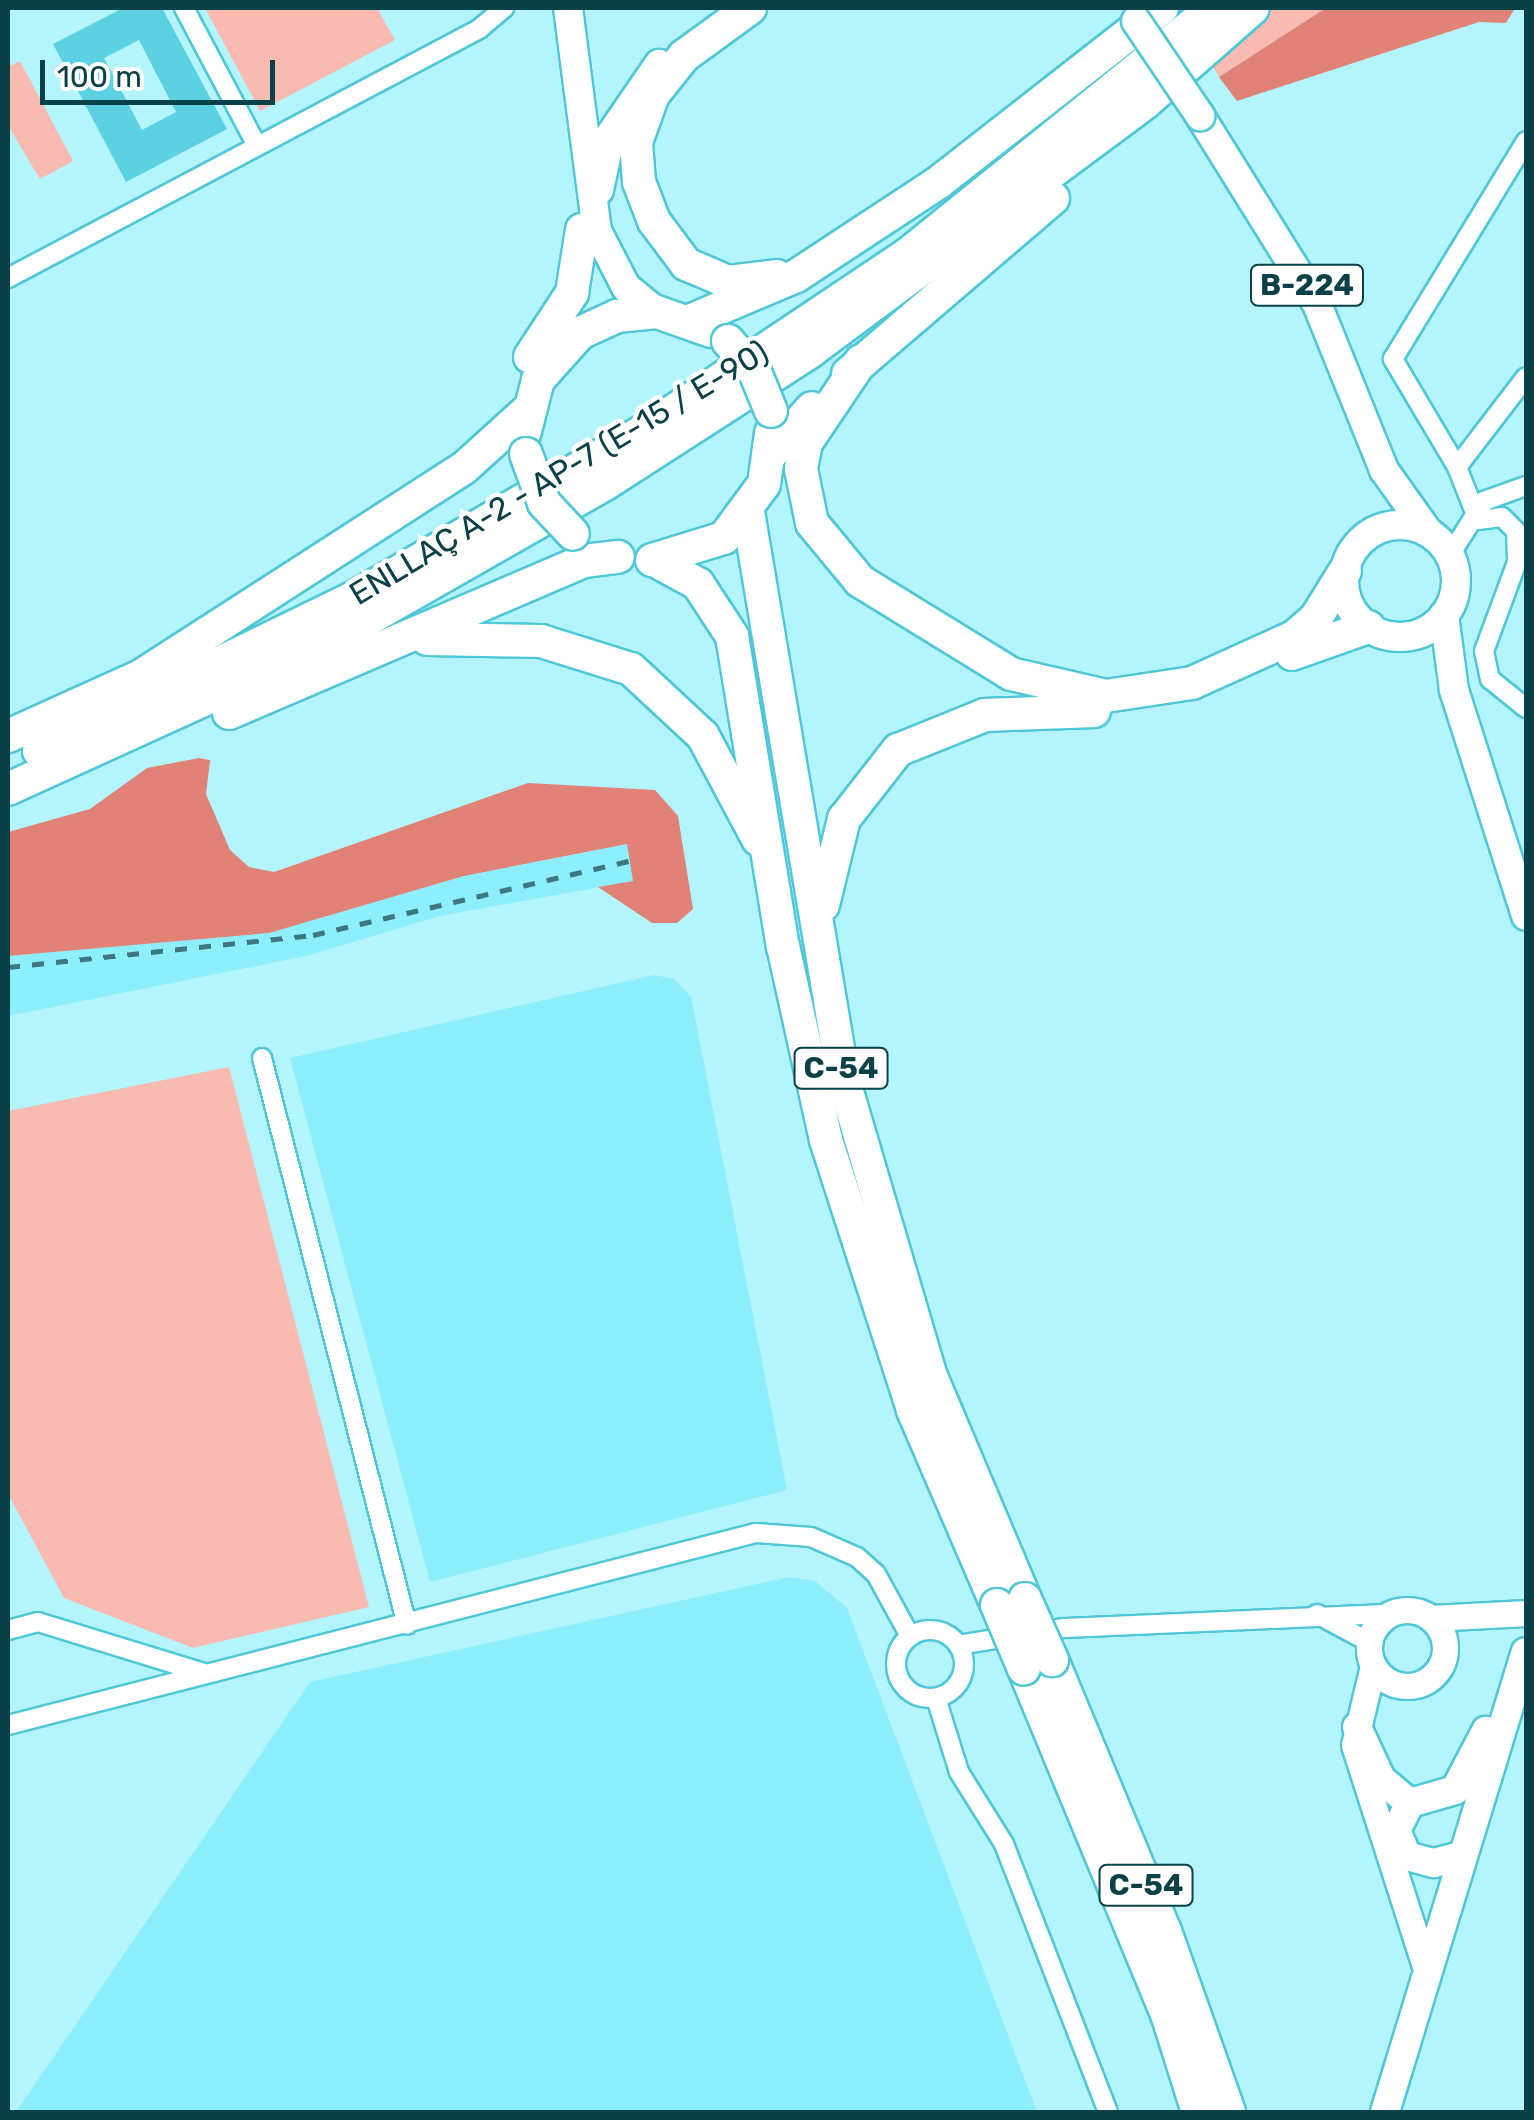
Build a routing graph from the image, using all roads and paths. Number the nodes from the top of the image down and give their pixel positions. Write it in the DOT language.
graph roads {
  1 [pos="184,8"];
  2 [pos="504,8"];
  3 [pos="548,8"];
  4 [pos="568,8"];
  5 [pos="729,8"];
  6 [pos="750,8"];
  7 [pos="1213,8"];
  8 [pos="1253,8"];
  9 [pos="1276,8"];
  10 [pos="1141,12"];
  11 [pos="1526,141"];
  12 [pos="258,146"];
  13 [pos="590,231"];
  14 [pos="853,239"];
  15 [pos="8,278"];
  16 [pos="657,312"];
  17 [pos="692,320"];
  18 [pos="580,333"];
  19 [pos="861,361"];
  20 [pos="1526,378"];
  21 [pos="528,410"];
  22 [pos="772,453"];
  23 [pos="1457,467"];
  24 [pos="464,468"];
  25 [pos="1384,470"];
  26 [pos="1526,486"];
  27 [pos="748,512"];
  28 [pos="1478,520"];
  29 [pos="1428,532"];
  30 [pos="1363,539"];
  31 [pos="1450,555"];
  32 [pos="618,557"];
  33 [pos="656,560"];
  34 [pos="1345,570"];
  35 [pos="1444,615"];
  36 [pos="1381,631"];
  37 [pos="383,647"];
  38 [pos="1454,690"];
  39 [pos="1526,708"];
  40 [pos="8,736"];
  41 [pos="8,765"];
  42 [pos="8,789"];
  43 [pos="8,805"];
  44 [pos="776,886"];
  45 [pos="1526,916"];
  46 [pos="819,964"];
  47 [pos="262,1058"];
  48 [pos="1011,1602"];
  49 [pos="1526,1613"];
  50 [pos="1316,1614"];
  51 [pos="1388,1614"];
  52 [pos="1487,1614"];
  53 [pos="1431,1618"];
  54 [pos="408,1625"];
  55 [pos="8,1630"];
  56 [pos="910,1636"];
  57 [pos="958,1645"];
  58 [pos="1445,1645"];
  59 [pos="1526,1652"];
  60 [pos="1371,1654"];
  61 [pos="1038,1664"];
  62 [pos="210,1674"];
  63 [pos="1401,1686"];
  64 [pos="936,1698"];
  65 [pos="1514,1708"];
  66 [pos="1359,1718"];
  67 [pos="8,1725"];
  68 [pos="1410,1803"];
  69 [pos="1461,1856"];
  70 [pos="1428,1973"];
  71 [pos="1108,2112"];
  72 [pos="1198,2112"];
  73 [pos="1229,2112"];
  74 [pos="1385,2112"];
  1 -- 12 [label="street"];
  2 -- 12 [label="street"];
  3 -- 13 [label="main road"];
  4 -- 13 [label="main road"];
  5 -- 13 [label="main road"];
  6 -- 14 [label="highway"];
  7 -- 41 [label="highway, ENLLAÇ A-2 - AP-7 (E-15 / E-90)"];
  8 -- 42 [label="highway, ENLLAÇ A-2 - AP-7 (E-15 / E-90)"];
  9 -- 19 [label="highway"];
  10 -- 14 [label="highway, B-224"];
  10 -- 25 [label="main road, B-224, bridge"];
  11 -- 23 [label="street"];
  12 -- 15 [label="street"];
  13 -- 16 [label="main road"];
  13 -- 18 [label="main road"];
  13 -- 24 [label="highway"];
  14 -- 17 [label="highway"];
  16 -- 17 [label="highway, C-54 / C-54"];
  16 -- 18 [label="highway, C-54 / C-54"];
  17 -- 22 [label="highway, C-54 / C-54, bridge"];
  18 -- 21 [label="highway, C-54 / C-54"];
  19 -- 22 [label="highway"];
  19 -- 34 [label="highway"];
  20 -- 23 [label="street"];
  21 -- 24 [label="highway"];
  21 -- 32 [label="highway, C-54 / C-54, bridge"];
  22 -- 27 [label="highway, C-54 / C-54"];
  23 -- 28 [label="street"];
  24 -- 40 [label="highway"];
  25 -- 29 [label="main road, B-224"];
  25 -- 30 [label="main road"];
  26 -- 28 [label="street"];
  27 -- 33 [label="highway, C-54 / C-54"];
  27 -- 46 [label="highway, C-54"];
  28 -- 31 [label="street"];
  28 -- 39 [label="street"];
  29 -- 30 [label="main road"];
  29 -- 31 [label="main road, B-224"];
  30 -- 34 [label="main road"];
  31 -- 35 [label="main road"];
  32 -- 33 [label="highway, C-54 / C-54"];
  32 -- 37 [label="highway"];
  33 -- 44 [label="highway, C-54 / C-54"];
  34 -- 36 [label="main road"];
  35 -- 36 [label="main road"];
  35 -- 38 [label="main road"];
  36 -- 38 [label="main road"];
  36 -- 46 [label="highway"];
  37 -- 43 [label="highway"];
  37 -- 44 [label="highway"];
  38 -- 45 [label="main road"];
  44 -- 48 [label="highway, C-54 / C-54"];
  46 -- 48 [label="highway, C-54"];
  47 -- 54 [label="street"];
  48 -- 61 [label="highway, C-54 / C-54, bridge"];
  49 -- 52 [label="main road"];
  50 -- 51 [label="street"];
  50 -- 57 [label="street"];
  50 -- 60 [label="street"];
  51 -- 53 [label="main road"];
  51 -- 60 [label="main road"];
  52 -- 53 [label="main road"];
  52 -- 58 [label="main road"];
  53 -- 58 [label="main road"];
  54 -- 56 [label="street"];
  54 -- 62 [label="street"];
  55 -- 62 [label="street"];
  56 -- 57 [label="street"];
  56 -- 64 [label="street"];
  57 -- 64 [label="street"];
  58 -- 63 [label="main road"];
  59 -- 65 [label="main road"];
  60 -- 63 [label="main road"];
  60 -- 66 [label="main road"];
  61 -- 72 [label="highway, C-54 / C-54"];
  61 -- 73 [label="highway, C-54 / C-54"];
  62 -- 67 [label="street"];
  63 -- 66 [label="main road"];
  64 -- 71 [label="street"];
  65 -- 68 [label="main road"];
  65 -- 69 [label="main road"];
  66 -- 68 [label="main road"];
  66 -- 70 [label="main road"];
  68 -- 69 [label="main road"];
  69 -- 70 [label="main road"];
  70 -- 74 [label="main road"];
}
